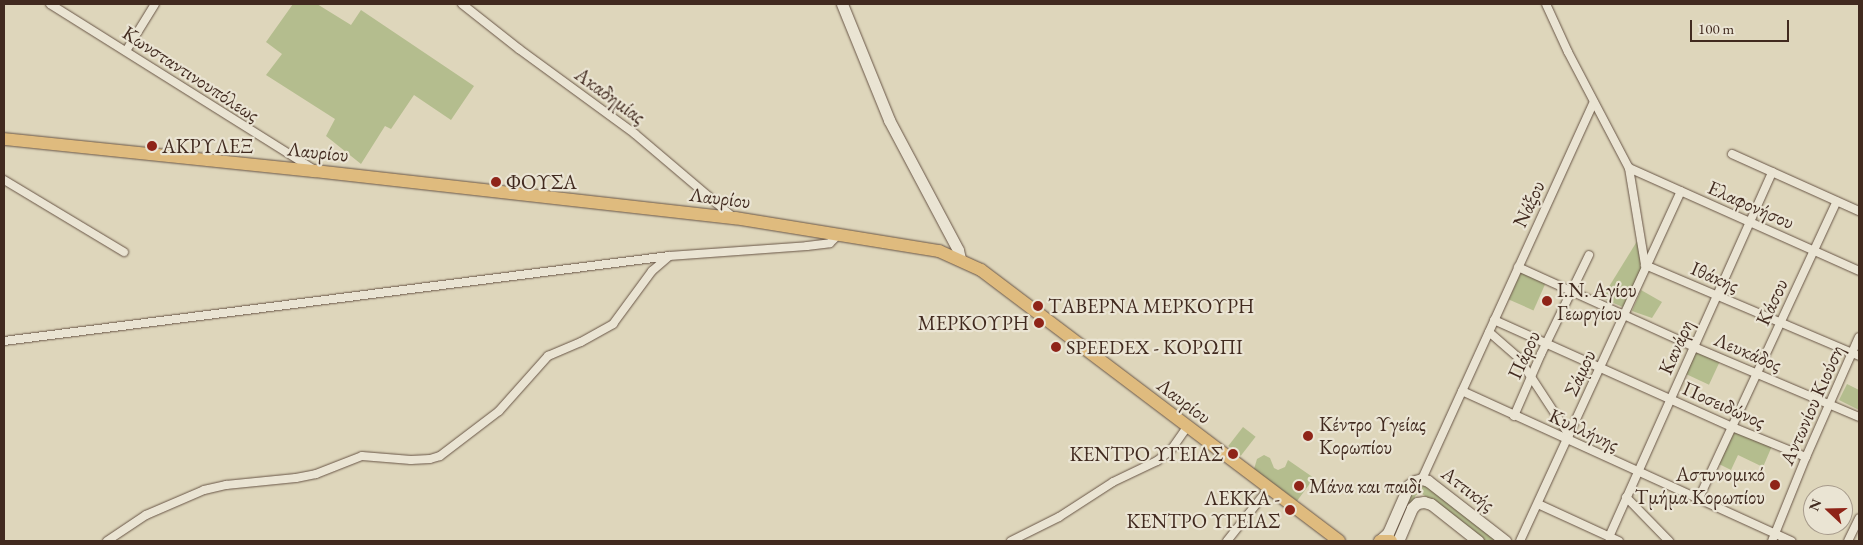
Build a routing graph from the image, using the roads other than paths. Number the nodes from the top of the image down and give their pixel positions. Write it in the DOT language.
graph roads {
  1 [pos="50,4"];
  2 [pos="155,4"];
  3 [pos="462,4"];
  4 [pos="842,4"];
  5 [pos="1546,4"];
  6 [pos="126,51"];
  7 [pos="1594,102"];
  8 [pos="4,139"];
  9 [pos="1732,154"];
  10 [pos="1629,168"];
  11 [pos="314,170"];
  12 [pos="1772,172"];
  13 [pos="4,180"];
  14 [pos="1681,191"];
  15 [pos="1837,201"];
  16 [pos="1859,211"];
  17 [pos="735,218"];
  18 [pos="1750,222"];
  19 [pos="839,234"];
  20 [pos="1814,251"];
  21 [pos="124,252"];
  22 [pos="1589,255"];
  23 [pos="669,256"];
  24 [pos="960,259"];
  25 [pos="1647,266"];
  26 [pos="1518,267"];
  27 [pos="1859,271"];
  28 [pos="1572,290"];
  29 [pos="1717,295"];
  30 [pos="1624,314"];
  31 [pos="1494,320"];
  32 [pos="1780,322"];
  33 [pos="1489,332"];
  34 [pos="1859,337"];
  35 [pos="4,341"];
  36 [pos="1547,344"];
  37 [pos="1694,346"];
  38 [pos="1856,355"];
  39 [pos="1600,368"];
  40 [pos="1757,373"];
  41 [pos="1531,377"];
  42 [pos="1462,391"];
  43 [pos="1670,399"];
  44 [pos="1830,404"];
  45 [pos="1514,416"];
  46 [pos="1859,417"];
  47 [pos="1187,427"];
  48 [pos="1732,427"];
  49 [pos="1568,437"];
  50 [pos="1806,457"];
  51 [pos="1637,473"];
  52 [pos="1422,479"];
  53 [pos="1269,488"];
  54 [pos="1626,498"];
  55 [pos="1699,498"];
  56 [pos="1538,504"];
  57 [pos="1859,518"];
  58 [pos="1609,536"];
  59 [pos="1774,538"];
  60 [pos="107,541"];
  61 [pos="1011,541"];
  62 [pos="1227,541"];
  63 [pos="1339,541"];
  64 [pos="1379,541"];
  65 [pos="1391,541"];
  66 [pos="1398,541"];
  67 [pos="1478,541"];
  68 [pos="1505,541"];
  69 [pos="1520,541"];
  70 [pos="1619,541"];
  71 [pos="1670,541"];
  72 [pos="1791,541"];
  73 [pos="1848,541"];
  1 -- 6 [label="street, Κωνσταντινουπόλεως"];
  2 -- 6 [label="street"];
  3 -- 17 [label="street, Ακαδημίας"];
  4 -- 24 [label="main road"];
  5 -- 7 [label="street"];
  6 -- 11 [label="street, Κωνσταντινουπόλεως"];
  7 -- 10 [label="street"];
  7 -- 26 [label="street, Νάξου"];
  8 -- 11 [label="main road, Λαυρίου"];
  9 -- 12 [label="street"];
  10 -- 14 [label="street, Ελαφονήσου"];
  10 -- 25 [label="street"];
  11 -- 17 [label="main road, Λαυρίου"];
  12 -- 15 [label="street"];
  12 -- 18 [label="street, Κανάρη"];
  13 -- 21 [label="street"];
  14 -- 18 [label="street, Ελαφονήσου"];
  14 -- 25 [label="street, Σάμου"];
  15 -- 16 [label="street"];
  15 -- 20 [label="street, Κάσου"];
  17 -- 19 [label="main road, Λαυρίου"];
  18 -- 20 [label="street, Ελαφονήσου"];
  18 -- 29 [label="street, Κανάρη"];
  19 -- 23 [label="street"];
  19 -- 24 [label="main road, Λαυρίου"];
  20 -- 27 [label="street, Ελαφονήσου"];
  20 -- 32 [label="street, Κάσου"];
  22 -- 28 [label="street, Πάρου"];
  23 -- 35 [label="street"];
  23 -- 60 [label="street"];
  24 -- 47 [label="main road, Λαυρίου"];
  25 -- 29 [label="street, Ιθάκης"];
  25 -- 30 [label="street, Σάμου"];
  26 -- 28 [label="street, Λευκάδος"];
  26 -- 31 [label="street, Νάξου"];
  28 -- 30 [label="street, Λευκάδος"];
  28 -- 36 [label="street, Πάρου"];
  29 -- 32 [label="street, Ιθάκης"];
  29 -- 37 [label="street, Κανάρη"];
  30 -- 37 [label="street, Λευκάδος"];
  30 -- 39 [label="street, Σάμου"];
  31 -- 33 [label="street, Νάξου"];
  31 -- 36 [label="street, Ποσειδώνος"];
  32 -- 38 [label="street, Ιθάκης"];
  32 -- 40 [label="street, Κάσου"];
  33 -- 41 [label="street"];
  33 -- 42 [label="street, Νάξου"];
  34 -- 38 [label="street, Αντωνίου Κιούση"];
  36 -- 39 [label="street, Ποσειδώνος"];
  36 -- 41 [label="street, Πάρου"];
  37 -- 40 [label="street, Λευκάδος"];
  37 -- 43 [label="street, Κανάρη"];
  38 -- 44 [label="street, Αντωνίου Κιούση"];
  39 -- 43 [label="street, Ποσειδώνος"];
  39 -- 49 [label="street, Σάμου"];
  40 -- 44 [label="street, Λευκάδος"];
  40 -- 48 [label="street, Κάσου"];
  41 -- 45 [label="street, Πάρου"];
  41 -- 49 [label="street"];
  42 -- 45 [label="street, Κυλλήνης"];
  42 -- 52 [label="street, Νάξου"];
  43 -- 48 [label="street, Ποσειδώνος"];
  43 -- 51 [label="street, Κανάρη"];
  44 -- 46 [label="street, Λευκάδος"];
  44 -- 50 [label="street, Αντωνίου Κιούση"];
  45 -- 49 [label="street, Κυλλήνης"];
  47 -- 53 [label="main road, Λαυρίου"];
  47 -- 61 [label="street"];
  48 -- 50 [label="street, Ποσειδώνος"];
  48 -- 55 [label="street, Κάσου"];
  49 -- 51 [label="street, Κυλλήνης"];
  49 -- 56 [label="street, Σάμου"];
  50 -- 59 [label="street, Αντωνίου Κιούση"];
  51 -- 54 [label="street, Κανάρη"];
  51 -- 55 [label="street, Κυλλήνης"];
  52 -- 64 [label="main road, Αττικής"];
  52 -- 68 [label="main road, Αττικής"];
  53 -- 62 [label="street"];
  53 -- 63 [label="main road, Λαυρίου"];
  54 -- 58 [label="street, Κανάρη"];
  54 -- 71 [label="street"];
  55 -- 59 [label="street, Κυλλήνης"];
  56 -- 58 [label="street"];
  56 -- 69 [label="street, Σάμου"];
  57 -- 73 [label="street"];
  58 -- 70 [label="street"];
  59 -- 72 [label="street, Κυλλήνης"];
  64 -- 65 [label="main road"];
  66 -- 67 [label="main road, Αττικής"];
}
